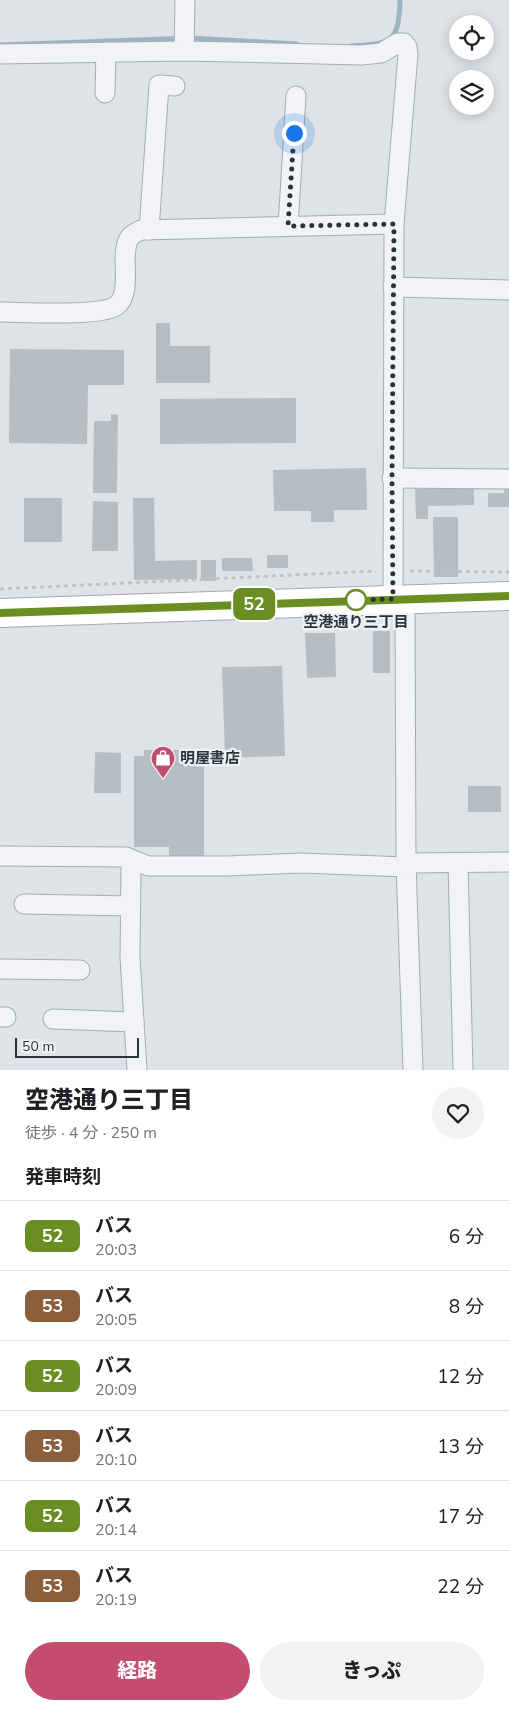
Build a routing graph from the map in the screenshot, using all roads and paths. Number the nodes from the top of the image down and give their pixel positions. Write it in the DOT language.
graph roads {
  1 [pos="185,0"];
  2 [pos="184,44"];
  3 [pos="106,52"];
  4 [pos="0,54"];
  5 [pos="175,86"];
  6 [pos="105,93"];
  7 [pos="296,96"];
  8 [pos="394,224"];
  9 [pos="288,226"];
  10 [pos="149,230"];
  11 [pos="393,287"];
  12 [pos="509,290"];
  13 [pos="0,312"];
  14 [pos="392,478"];
  15 [pos="509,479"];
  16 [pos="393,571"];
  17 [pos="509,572"];
  18 [pos="0,589"];
  19 [pos="509,596"];
  20 [pos="399,599"];
  21 [pos="0,613"];
  22 [pos="0,856"];
  23 [pos="133,861"];
  24 [pos="458,862"];
  25 [pos="509,862"];
  26 [pos="406,865"];
  27 [pos="24,904"];
  28 [pos="130,906"];
  29 [pos="0,969"];
  30 [pos="71,975"];
  31 [pos="53,1019"];
  32 [pos="134,1022"];
  33 [pos="137,1070"];
  34 [pos="413,1070"];
  35 [pos="463,1070"];
  1 -- 2 [label="street"];
  2 -- 3 [label="street"];
  2 -- 8 [label="street"];
  3 -- 4 [label="street"];
  3 -- 6 [label="street"];
  5 -- 10 [label="street"];
  7 -- 9 [label="street"];
  8 -- 9 [label="street"];
  8 -- 11 [label="street"];
  9 -- 10 [label="street"];
  10 -- 13 [label="street"];
  11 -- 12 [label="street"];
  11 -- 14 [label="street"];
  14 -- 15 [label="street"];
  14 -- 16 [label="street"];
  16 -- 17 [label="path"];
  16 -- 18 [label="path"];
  16 -- 20 [label="street"];
  19 -- 20 [label="main road"];
  20 -- 21 [label="main road"];
  20 -- 26 [label="street"];
  22 -- 23 [label="street"];
  23 -- 26 [label="street"];
  23 -- 28 [label="street"];
  24 -- 25 [label="street"];
  24 -- 26 [label="street"];
  24 -- 35 [label="street"];
  26 -- 34 [label="street"];
  27 -- 28 [label="street"];
  28 -- 32 [label="street"];
  29 -- 30 [label="street"];
  31 -- 32 [label="street"];
  32 -- 33 [label="street"];
}
